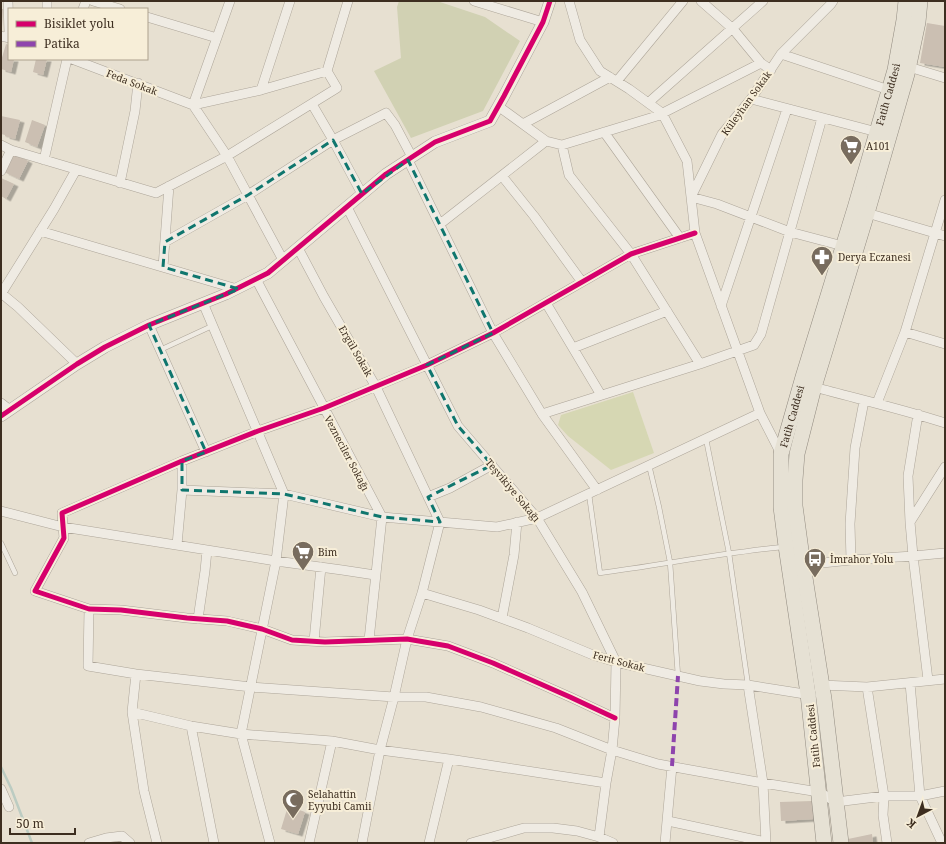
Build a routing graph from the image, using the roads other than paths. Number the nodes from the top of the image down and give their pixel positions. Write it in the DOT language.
graph roads {
  1 [pos="93,1"];
  2 [pos="230,1"];
  3 [pos="290,1"];
  4 [pos="348,1"];
  5 [pos="474,1"];
  6 [pos="550,1"];
  7 [pos="569,1"];
  8 [pos="701,1"];
  9 [pos="762,1"];
  10 [pos="833,1"];
  11 [pos="906,1"];
  12 [pos="920,1"];
  13 [pos="681,2"];
  14 [pos="117,8"];
  15 [pos="148,17"];
  16 [pos="543,22"];
  17 [pos="732,28"];
  18 [pos="217,38"];
  19 [pos="781,54"];
  20 [pos="67,60"];
  21 [pos="75,60"];
  22 [pos="761,63"];
  23 [pos="909,67"];
  24 [pos="771,70"];
  25 [pos="327,71"];
  26 [pos="945,78"];
  27 [pos="614,79"];
  28 [pos="138,83"];
  29 [pos="261,90"];
  30 [pos="889,90"];
  31 [pos="751,99"];
  32 [pos="648,103"];
  33 [pos="312,104"];
  34 [pos="193,105"];
  35 [pos="498,106"];
  36 [pos="787,109"];
  37 [pos="662,113"];
  38 [pos="822,118"];
  39 [pos="523,124"];
  40 [pos="604,132"];
  41 [pos="877,132"];
  42 [pos="333,140"];
  43 [pos="546,141"];
  44 [pos="1,145"];
  45 [pos="562,145"];
  46 [pos="11,150"];
  47 [pos="226,156"];
  48 [pos="410,159"];
  49 [pos="44,160"];
  50 [pos="76,170"];
  51 [pos="1,171"];
  52 [pos="502,176"];
  53 [pos="120,183"];
  54 [pos="169,186"];
  55 [pos="362,194"];
  56 [pos="248,195"];
  57 [pos="691,197"];
  58 [pos="945,200"];
  59 [pos="347,207"];
  60 [pos="867,213"];
  61 [pos="751,217"];
  62 [pos="440,224"];
  63 [pos="40,231"];
  64 [pos="790,232"];
  65 [pos="695,233"];
  66 [pos="935,233"];
  67 [pos="945,236"];
  68 [pos="680,238"];
  69 [pos="165,242"];
  70 [pos="843,246"];
  71 [pos="298,248"];
  72 [pos="631,254"];
  73 [pos="283,260"];
  74 [pos="163,267"];
  75 [pos="256,279"];
  76 [pos="582,282"];
  77 [pos="237,289"];
  78 [pos="1,294"];
  79 [pos="203,303"];
  80 [pos="546,303"];
  81 [pos="721,306"];
  82 [pos="667,311"];
  83 [pos="148,325"];
  84 [pos="212,326"];
  85 [pos="905,332"];
  86 [pos="493,333"];
  87 [pos="945,344"];
  88 [pos="573,348"];
  89 [pos="160,350"];
  90 [pos="738,350"];
  91 [pos="77,364"];
  92 [pos="700,364"];
  93 [pos="428,365"];
  94 [pos="376,387"];
  95 [pos="814,388"];
  96 [pos="602,395"];
  97 [pos="864,401"];
  98 [pos="877,403"];
  99 [pos="324,408"];
  100 [pos="3,412"];
  101 [pos="760,413"];
  102 [pos="542,414"];
  103 [pos="918,414"];
  104 [pos="945,422"];
  105 [pos="258,431"];
  106 [pos="706,439"];
  107 [pos="206,452"];
  108 [pos="781,454"];
  109 [pos="182,461"];
  110 [pos="492,465"];
  111 [pos="649,465"];
  112 [pos="945,467"];
  113 [pos="182,490"];
  114 [pos="593,492"];
  115 [pos="284,494"];
  116 [pos="428,496"];
  117 [pos="1,511"];
  118 [pos="382,518"];
  119 [pos="537,518"];
  120 [pos="440,522"];
  121 [pos="517,522"];
  122 [pos="910,522"];
  123 [pos="63,527"];
  124 [pos="1,543"];
  125 [pos="177,545"];
  126 [pos="786,546"];
  127 [pos="207,550"];
  128 [pos="729,553"];
  129 [pos="945,553"];
  130 [pos="913,556"];
  131 [pos="851,560"];
  132 [pos="276,561"];
  133 [pos="670,562"];
  134 [pos="802,565"];
  135 [pos="321,567"];
  136 [pos="15,574"];
  137 [pos="376,575"];
  138 [pos="422,592"];
  139 [pos="89,609"];
  140 [pos="502,618"];
  141 [pos="198,619"];
  142 [pos="805,628"];
  143 [pos="262,629"];
  144 [pos="407,639"];
  145 [pos="369,640"];
  146 [pos="314,641"];
  147 [pos="616,662"];
  148 [pos="136,674"];
  149 [pos="678,676"];
  150 [pos="945,679"];
  151 [pos="928,680"];
  152 [pos="910,683"];
  153 [pos="748,685"];
  154 [pos="251,687"];
  155 [pos="867,687"];
  156 [pos="822,692"];
  157 [pos="808,694"];
  158 [pos="394,697"];
  159 [pos="132,712"];
  160 [pos="615,718"];
  161 [pos="191,726"];
  162 [pos="241,734"];
  163 [pos="332,741"];
  164 [pos="380,750"];
  165 [pos="612,750"];
  166 [pos="449,759"];
  167 [pos="672,766"];
  168 [pos="606,783"];
  169 [pos="763,783"];
  170 [pos="1,789"];
  171 [pos="945,791"];
  172 [pos="819,792"];
  173 [pos="884,796"];
  174 [pos="920,796"];
  175 [pos="836,802"];
  176 [pos="9,807"];
  177 [pos="668,821"];
  178 [pos="599,837"];
  179 [pos="90,843"];
  180 [pos="130,843"];
  181 [pos="157,843"];
  182 [pos="214,843"];
  183 [pos="270,843"];
  184 [pos="309,843"];
  185 [pos="362,843"];
  186 [pos="429,843"];
  187 [pos="470,843"];
  188 [pos="613,843"];
  189 [pos="665,843"];
  190 [pos="766,843"];
  191 [pos="824,843"];
  192 [pos="841,843"];
  193 [pos="887,843"];
  194 [pos="942,843"];
  1 -- 14 [label="street"];
  2 -- 18 [label="street"];
  3 -- 29 [label="street"];
  4 -- 25 [label="street"];
  5 -- 16 [label="street"];
  6 -- 16 [label="street"];
  7 -- 27 [label="street"];
  8 -- 17 [label="street"];
  9 -- 17 [label="street"];
  10 -- 19 [label="street, Küleyhan Sokak"];
  11 -- 30 [label="main road, Fatih Caddesi"];
  12 -- 23 [label="main road"];
  13 -- 27 [label="street"];
  15 -- 18 [label="street"];
  16 -- 35 [label="street"];
  17 -- 22 [label="street"];
  17 -- 32 [label="street"];
  18 -- 34 [label="street"];
  19 -- 24 [label="street, Küleyhan Sokak"];
  19 -- 30 [label="street"];
  20 -- 49 [label="street"];
  21 -- 28 [label="street, Feda Sokak"];
  22 -- 24 [label="street"];
  22 -- 37 [label="street"];
  23 -- 26 [label="street"];
  23 -- 60 [label="main road"];
  24 -- 31 [label="street, Küleyhan Sokak"];
  25 -- 29 [label="street"];
  25 -- 33 [label="street"];
  27 -- 32 [label="street"];
  27 -- 39 [label="street"];
  28 -- 34 [label="street, Feda Sokak"];
  28 -- 53 [label="street"];
  29 -- 34 [label="street"];
  30 -- 41 [label="main road, Fatih Caddesi"];
  31 -- 36 [label="street"];
  31 -- 57 [label="street, Küleyhan Sokak"];
  32 -- 37 [label="street"];
  33 -- 42 [label="street"];
  33 -- 47 [label="street"];
  34 -- 47 [label="street"];
  35 -- 39 [label="street"];
  35 -- 48 [label="street"];
  36 -- 38 [label="street"];
  36 -- 61 [label="street"];
  37 -- 40 [label="street"];
  37 -- 57 [label="street"];
  38 -- 41 [label="street"];
  38 -- 64 [label="street"];
  39 -- 43 [label="street"];
  40 -- 45 [label="street"];
  40 -- 68 [label="street"];
  41 -- 70 [label="main road, Fatih Caddesi"];
  42 -- 48 [label="street"];
  42 -- 55 [label="street"];
  42 -- 56 [label="street"];
  43 -- 45 [label="street"];
  43 -- 52 [label="street"];
  44 -- 46 [label="street"];
  45 -- 72 [label="street"];
  46 -- 49 [label="street"];
  46 -- 51 [label="street"];
  47 -- 54 [label="street"];
  47 -- 56 [label="street"];
  48 -- 55 [label="street"];
  48 -- 62 [label="street"];
  49 -- 50 [label="street"];
  50 -- 53 [label="street"];
  50 -- 63 [label="street"];
  52 -- 62 [label="street"];
  52 -- 76 [label="street"];
  53 -- 54 [label="street"];
  54 -- 69 [label="street"];
  55 -- 59 [label="street"];
  56 -- 69 [label="street"];
  56 -- 73 [label="street"];
  57 -- 61 [label="street"];
  57 -- 65 [label="street"];
  58 -- 66 [label="street"];
  59 -- 71 [label="street"];
  59 -- 93 [label="street, Teşvikiye Sokağı"];
  60 -- 66 [label="street"];
  60 -- 95 [label="main road"];
  61 -- 64 [label="street"];
  61 -- 81 [label="street"];
  62 -- 86 [label="street"];
  63 -- 74 [label="street"];
  63 -- 78 [label="street"];
  64 -- 70 [label="street"];
  64 -- 90 [label="street"];
  65 -- 68 [label="street"];
  65 -- 81 [label="street"];
  66 -- 67 [label="street"];
  66 -- 85 [label="street"];
  68 -- 72 [label="street"];
  69 -- 74 [label="street"];
  70 -- 108 [label="main road, Fatih Caddesi"];
  71 -- 73 [label="street"];
  71 -- 94 [label="street, Ergül Sokak"];
  72 -- 76 [label="street"];
  72 -- 82 [label="street"];
  73 -- 75 [label="street"];
  74 -- 77 [label="street"];
  75 -- 77 [label="street"];
  75 -- 99 [label="street, Vezneciler Sokağı"];
  76 -- 80 [label="street"];
  77 -- 79 [label="street"];
  78 -- 91 [label="street"];
  79 -- 83 [label="street"];
  79 -- 84 [label="street"];
  80 -- 86 [label="street"];
  80 -- 88 [label="street"];
  81 -- 90 [label="street"];
  82 -- 88 [label="street"];
  82 -- 92 [label="street"];
  83 -- 89 [label="street"];
  83 -- 91 [label="street"];
  84 -- 89 [label="lane"];
  84 -- 105 [label="street"];
  85 -- 87 [label="street"];
  85 -- 98 [label="street"];
  86 -- 93 [label="street"];
  86 -- 102 [label="street"];
  88 -- 96 [label="street"];
  89 -- 107 [label="street"];
  90 -- 92 [label="street"];
  90 -- 101 [label="street"];
  91 -- 100 [label="street"];
  92 -- 96 [label="street"];
  93 -- 94 [label="street"];
  93 -- 110 [label="street, Teşvikiye Sokağı"];
  94 -- 99 [label="street"];
  94 -- 116 [label="street, Ergül Sokak"];
  95 -- 97 [label="street"];
  95 -- 134 [label="main road"];
  96 -- 102 [label="street"];
  97 -- 98 [label="street"];
  97 -- 131 [label="street"];
  98 -- 103 [label="street"];
  99 -- 105 [label="street"];
  99 -- 118 [label="street, Vezneciler Sokağı"];
  101 -- 106 [label="street"];
  101 -- 108 [label="street"];
  102 -- 114 [label="street"];
  103 -- 104 [label="street"];
  103 -- 122 [label="street"];
  105 -- 107 [label="street"];
  105 -- 115 [label="street"];
  106 -- 111 [label="street"];
  106 -- 128 [label="lane"];
  107 -- 109 [label="street"];
  108 -- 126 [label="main road, Fatih Caddesi"];
  109 -- 113 [label="street"];
  109 -- 123 [label="street"];
  110 -- 116 [label="street"];
  110 -- 119 [label="street, Teşvikiye Sokağı"];
  111 -- 114 [label="street"];
  111 -- 133 [label="lane"];
  112 -- 122 [label="street"];
  113 -- 115 [label="street"];
  113 -- 125 [label="street"];
  114 -- 119 [label="street"];
  114 -- 133 [label="lane"];
  115 -- 118 [label="street"];
  115 -- 132 [label="street"];
  116 -- 120 [label="street, Ergül Sokak"];
  117 -- 123 [label="street"];
  118 -- 120 [label="street"];
  118 -- 137 [label="street"];
  119 -- 121 [label="street"];
  119 -- 147 [label="street, Teşvikiye Sokağı"];
  120 -- 121 [label="street"];
  120 -- 138 [label="street"];
  121 -- 140 [label="street"];
  122 -- 130 [label="street"];
  123 -- 125 [label="street"];
  123 -- 139 [label="street"];
  124 -- 136 [label="lane"];
  125 -- 127 [label="street"];
  126 -- 128 [label="lane"];
  126 -- 142 [label="main road, Fatih Caddesi"];
  127 -- 132 [label="street"];
  127 -- 141 [label="street"];
  128 -- 133 [label="lane"];
  128 -- 153 [label="lane"];
  129 -- 130 [label="street"];
  130 -- 131 [label="street"];
  130 -- 151 [label="street"];
  131 -- 134 [label="street"];
  132 -- 135 [label="street"];
  132 -- 143 [label="street"];
  133 -- 149 [label="lane"];
  134 -- 142 [label="main road"];
  135 -- 137 [label="street"];
  135 -- 146 [label="street"];
  137 -- 145 [label="street"];
  138 -- 140 [label="street, Ferit Sokak"];
  138 -- 144 [label="street"];
  139 -- 141 [label="street"];
  139 -- 148 [label="street"];
  140 -- 147 [label="street, Ferit Sokak"];
  141 -- 143 [label="street"];
  142 -- 156 [label="main road"];
  142 -- 157 [label="main road, Fatih Caddesi"];
  143 -- 146 [label="street"];
  143 -- 154 [label="street"];
  144 -- 145 [label="street"];
  144 -- 158 [label="street"];
  144 -- 160 [label="street"];
  145 -- 146 [label="street"];
  147 -- 149 [label="street, Ferit Sokak"];
  147 -- 160 [label="street, Teşvikiye Sokağı"];
  148 -- 154 [label="street"];
  148 -- 159 [label="street"];
  149 -- 153 [label="street, Ferit Sokak"];
  150 -- 151 [label="street, Ferit Sokak"];
  151 -- 152 [label="street, Ferit Sokak"];
  152 -- 155 [label="street, Ferit Sokak"];
  152 -- 174 [label="street"];
  153 -- 157 [label="street, Ferit Sokak"];
  153 -- 169 [label="street"];
  154 -- 158 [label="street"];
  154 -- 162 [label="street"];
  155 -- 156 [label="street, Ferit Sokak"];
  155 -- 173 [label="street"];
  156 -- 157 [label="street, Ferit Sokak"];
  156 -- 175 [label="main road"];
  157 -- 172 [label="main road, Fatih Caddesi"];
  158 -- 164 [label="street"];
  158 -- 165 [label="street"];
  159 -- 161 [label="street"];
  159 -- 181 [label="street"];
  160 -- 165 [label="street, Teşvikiye Sokağı"];
  161 -- 162 [label="street"];
  161 -- 182 [label="street"];
  162 -- 163 [label="street"];
  162 -- 183 [label="street"];
  163 -- 164 [label="street"];
  163 -- 184 [label="street"];
  164 -- 166 [label="street"];
  164 -- 185 [label="street"];
  165 -- 167 [label="street"];
  165 -- 168 [label="street, Teşvikiye Sokağı"];
  166 -- 168 [label="street"];
  166 -- 186 [label="street"];
  167 -- 169 [label="street"];
  167 -- 177 [label="street"];
  168 -- 178 [label="street, Teşvikiye Sokağı"];
  169 -- 172 [label="street"];
  169 -- 190 [label="street"];
  170 -- 176 [label="street"];
  171 -- 174 [label="street"];
  172 -- 175 [label="street"];
  172 -- 191 [label="main road, Fatih Caddesi"];
  173 -- 174 [label="street"];
  173 -- 175 [label="street"];
  173 -- 193 [label="street"];
  174 -- 194 [label="street"];
  175 -- 192 [label="main road"];
  177 -- 189 [label="street"];
  177 -- 190 [label="street"];
  178 -- 187 [label="street"];
  178 -- 188 [label="street"];
  179 -- 180 [label="street"];
}
